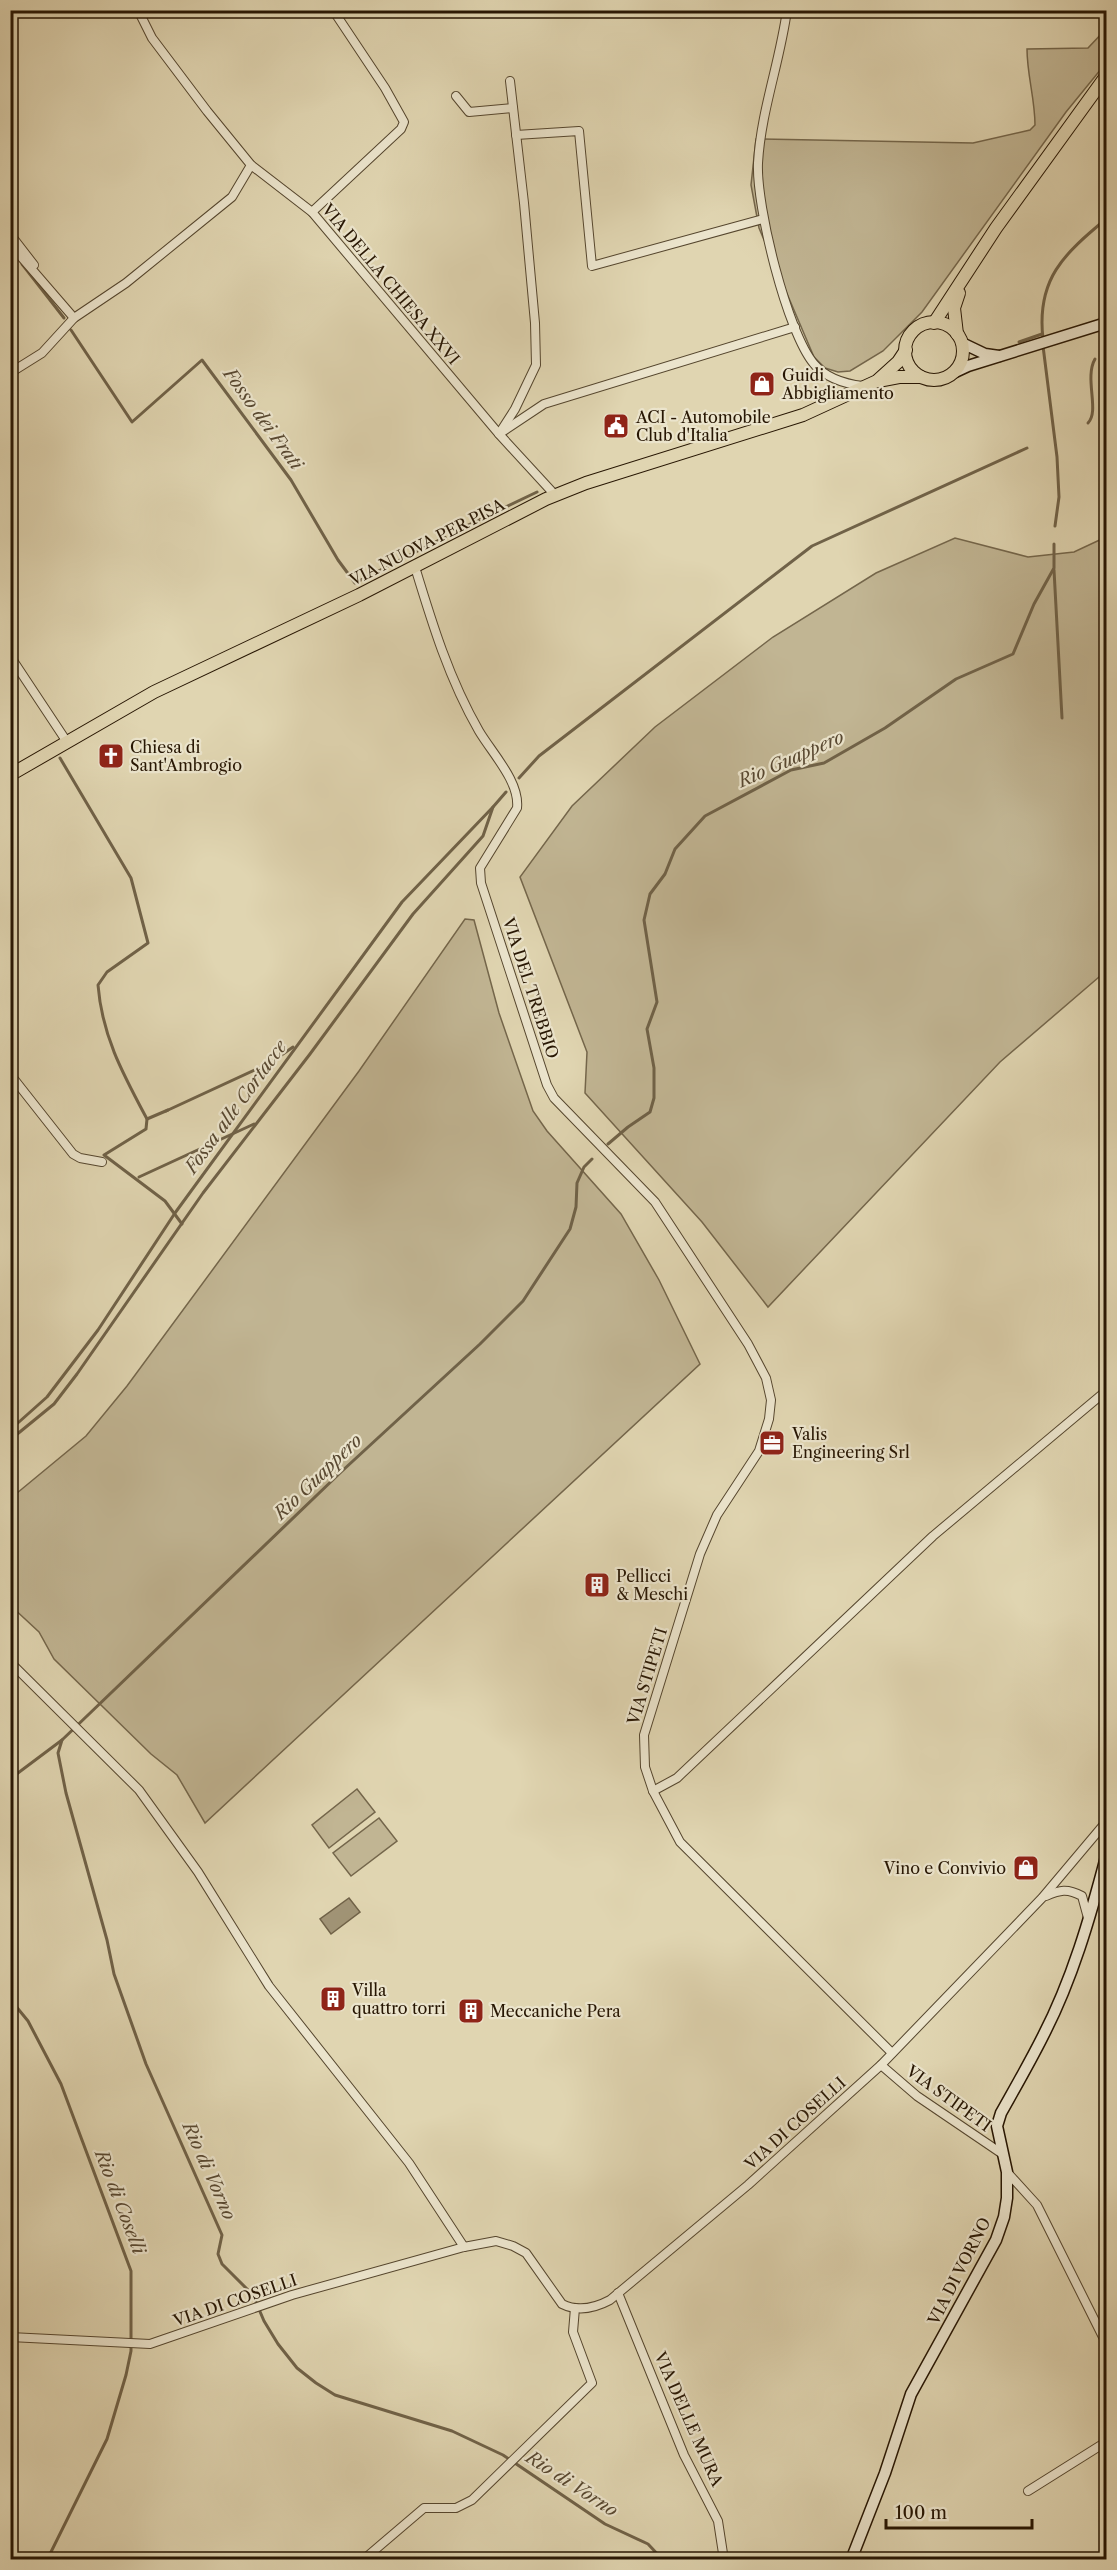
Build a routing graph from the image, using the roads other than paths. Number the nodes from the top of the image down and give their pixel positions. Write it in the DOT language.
graph roads {
  1 [pos="138,10"];
  2 [pos="333,10"];
  3 [pos="787,10"];
  4 [pos="1107,76"];
  5 [pos="510,81"];
  6 [pos="456,96"];
  7 [pos="513,108"];
  8 [pos="516,135"];
  9 [pos="251,165"];
  10 [pos="312,212"];
  11 [pos="764,219"];
  12 [pos="10,234"];
  13 [pos="10,244"];
  14 [pos="961,283"];
  15 [pos="47,286"];
  16 [pos="74,318"];
  17 [pos="934,323"];
  18 [pos="1107,323"];
  19 [pos="795,327"];
  20 [pos="959,338"];
  21 [pos="906,350"];
  22 [pos="1002,356"];
  23 [pos="10,373"];
  24 [pos="953,373"];
  25 [pos="921,377"];
  26 [pos="872,384"];
  27 [pos="499,434"];
  28 [pos="555,495"];
  29 [pos="414,567"];
  30 [pos="10,656"];
  31 [pos="67,742"];
  32 [pos="10,775"];
  33 [pos="10,1074"];
  34 [pos="102,1162"];
  35 [pos="766,1378"];
  36 [pos="1107,1391"];
  37 [pos="10,1662"];
  38 [pos="653,1791"];
  39 [pos="1107,1822"];
  40 [pos="1107,1857"];
  41 [pos="1042,1898"];
  42 [pos="1088,1919"];
  43 [pos="892,2053"];
  44 [pos="881,2065"];
  45 [pos="1001,2153"];
  46 [pos="1007,2172"];
  47 [pos="464,2247"];
  48 [pos="618,2293"];
  49 [pos="576,2308"];
  50 [pos="10,2337"];
  51 [pos="1107,2343"];
  52 [pos="1107,2442"];
  53 [pos="1028,2492"];
  54 [pos="363,2559"];
  55 [pos="724,2559"];
  56 [pos="851,2559"];
  1 -- 9 [label="street, VIA DELLA CHIESA XXVI"];
  2 -- 10 [label="street"];
  3 -- 11 [label="street"];
  4 -- 14 [label="main road"];
  5 -- 7 [label="street"];
  6 -- 7 [label="street"];
  7 -- 8 [label="street"];
  8 -- 11 [label="street"];
  8 -- 27 [label="street"];
  9 -- 10 [label="street, VIA DELLA CHIESA XXVI"];
  9 -- 16 [label="street"];
  10 -- 27 [label="street, VIA DELLA CHIESA XXVI"];
  11 -- 19 [label="street"];
  12 -- 15 [label="street"];
  13 -- 15 [label="street"];
  14 -- 17 [label="main road"];
  14 -- 20 [label="main road"];
  15 -- 16 [label="street"];
  16 -- 23 [label="street"];
  17 -- 20 [label="main road"];
  17 -- 21 [label="main road"];
  18 -- 22 [label="street"];
  19 -- 26 [label="street"];
  19 -- 27 [label="street"];
  20 -- 22 [label="street"];
  20 -- 24 [label="main road"];
  21 -- 25 [label="main road"];
  21 -- 26 [label="main road"];
  22 -- 24 [label="street"];
  24 -- 25 [label="main road"];
  25 -- 26 [label="main road"];
  26 -- 28 [label="main road, VIA NUOVA PER PISA"];
  27 -- 28 [label="street, VIA DELLA CHIESA XXVI"];
  28 -- 29 [label="main road, VIA NUOVA PER PISA"];
  29 -- 31 [label="main road, VIA NUOVA PER PISA"];
  29 -- 35 [label="street, VIA DEL TREBBIO"];
  30 -- 31 [label="street"];
  31 -- 32 [label="main road, VIA NUOVA PER PISA"];
  33 -- 34 [label="street"];
  35 -- 38 [label="street, VIA STIPETI"];
  36 -- 38 [label="street"];
  37 -- 47 [label="street"];
  38 -- 43 [label="street, VIA STIPETI"];
  39 -- 41 [label="street, VIA DI COSELLI"];
  40 -- 42 [label="street, VIA DI VORNO"];
  41 -- 42 [label="street"];
  41 -- 43 [label="street, VIA DI COSELLI"];
  42 -- 45 [label="street, VIA DI VORNO"];
  43 -- 44 [label="street, VIA DI COSELLI"];
  44 -- 45 [label="street, VIA STIPETI"];
  44 -- 48 [label="street, VIA DI COSELLI"];
  45 -- 46 [label="street, VIA DI VORNO"];
  46 -- 51 [label="street"];
  46 -- 56 [label="street, VIA DI VORNO"];
  47 -- 49 [label="street, VIA DI COSELLI"];
  47 -- 50 [label="street, VIA DI COSELLI"];
  48 -- 49 [label="street, VIA DI COSELLI"];
  48 -- 55 [label="street, VIA DELLE MURA"];
  49 -- 54 [label="street"];
  52 -- 53 [label="street"];
}
